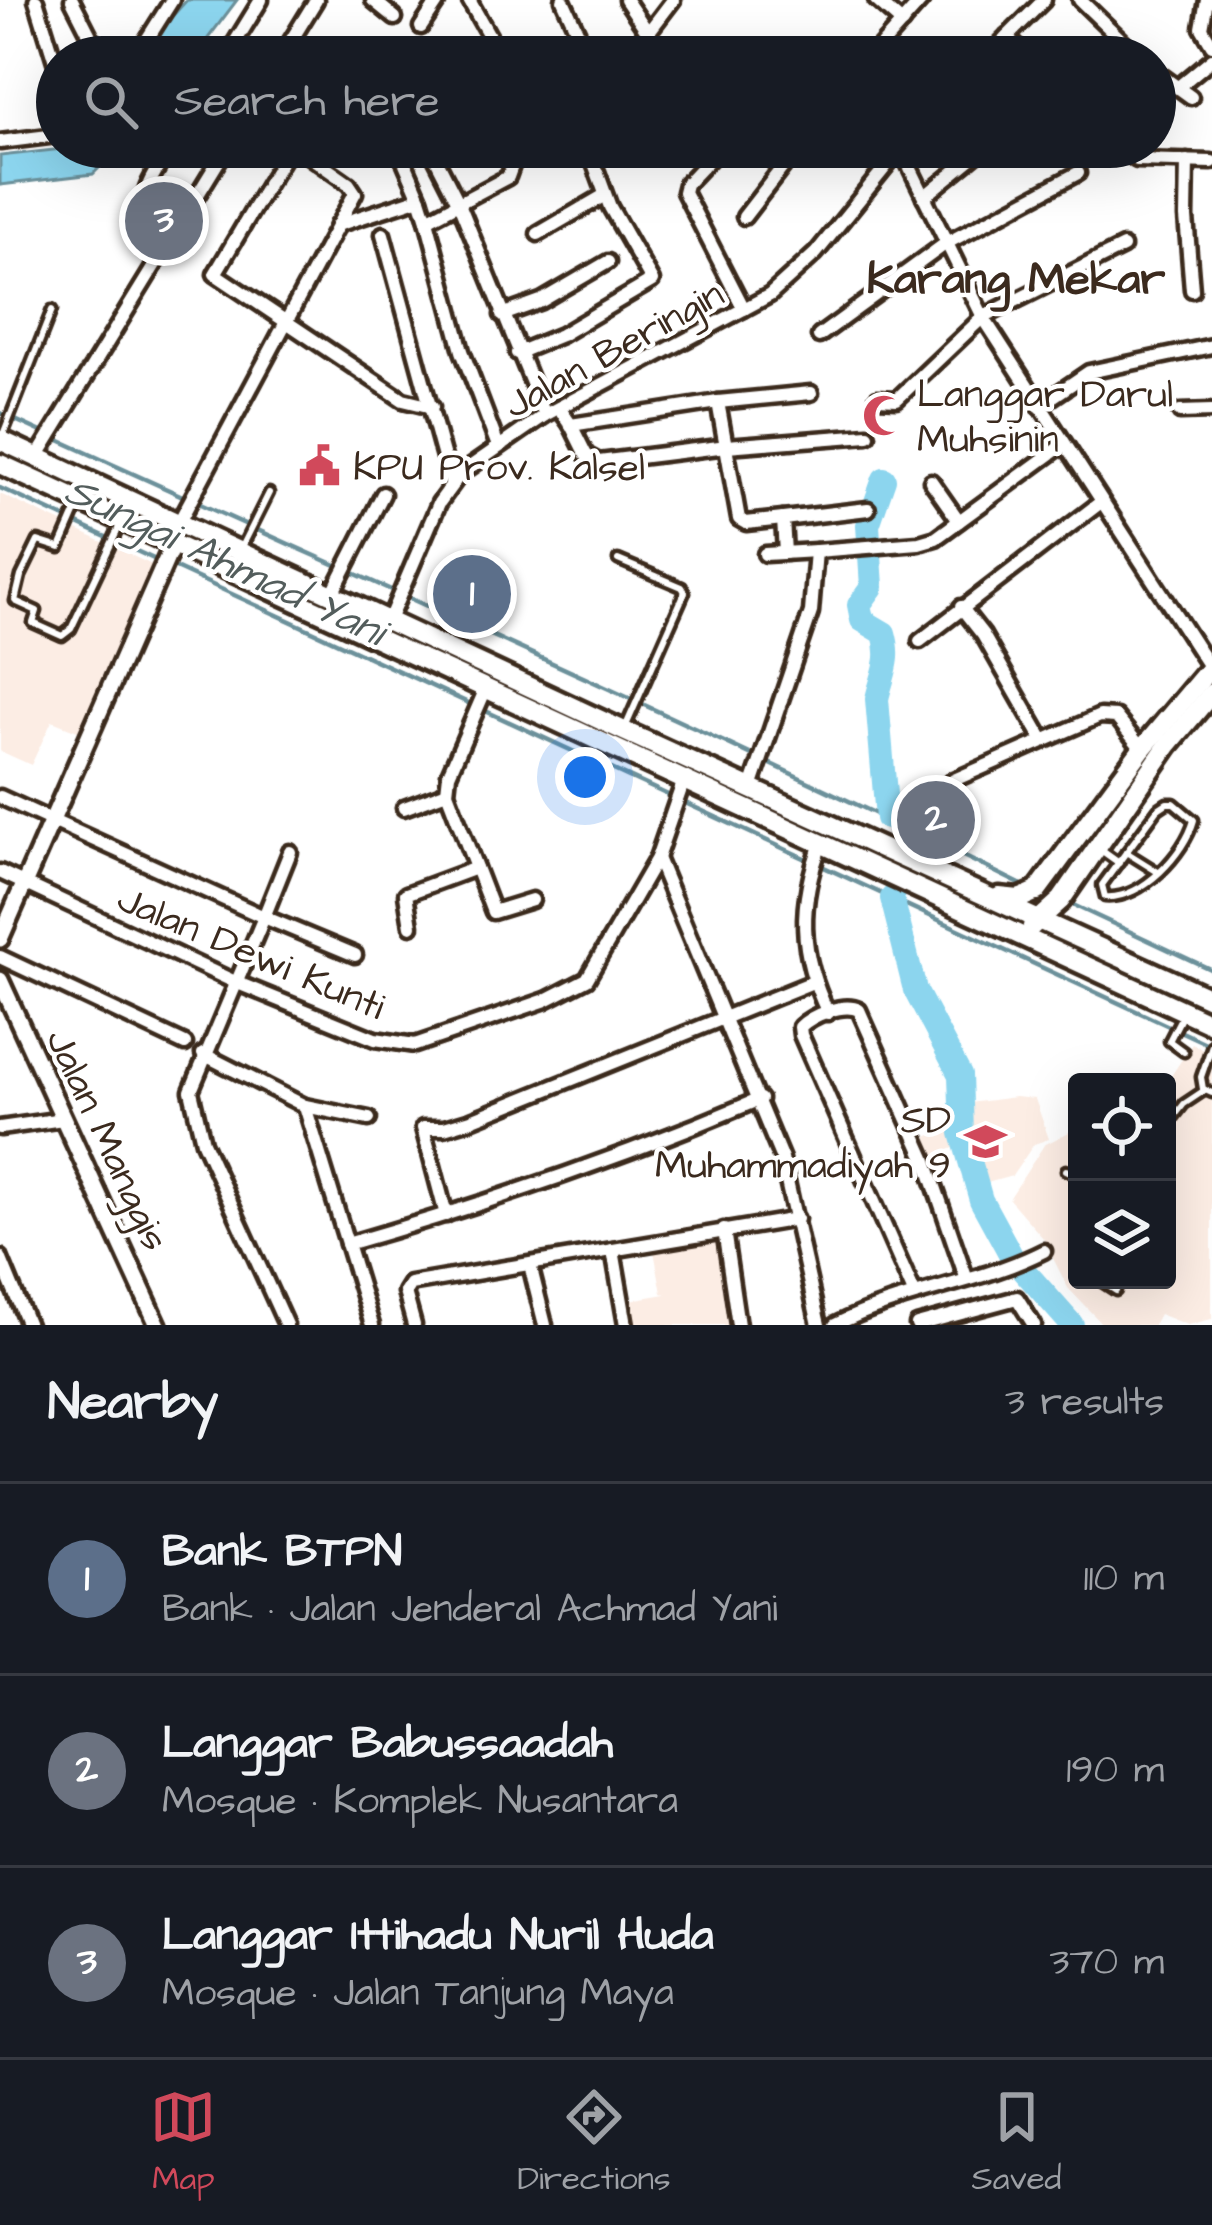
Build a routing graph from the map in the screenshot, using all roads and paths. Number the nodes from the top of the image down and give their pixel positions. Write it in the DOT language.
graph roads {
  1 [pos="36,0"];
  2 [pos="72,0"];
  3 [pos="172,0"];
  4 [pos="261,0"];
  5 [pos="316,0"];
  6 [pos="373,0"];
  7 [pos="439,0"];
  8 [pos="470,0"];
  9 [pos="563,0"];
  10 [pos="626,0"];
  11 [pos="673,0"];
  12 [pos="876,0"];
  13 [pos="922,0"];
  14 [pos="1044,0"];
  15 [pos="1080,0"];
  16 [pos="1208,8"];
  17 [pos="395,18"];
  18 [pos="902,23"];
  19 [pos="421,27"];
  20 [pos="649,34"];
  21 [pos="47,36"];
  22 [pos="90,36"];
  23 [pos="149,36"];
  24 [pos="239,36"];
  25 [pos="294,36"];
  26 [pos="490,36"];
  27 [pos="580,36"];
  28 [pos="646,36"];
  29 [pos="890,36"];
  30 [pos="1008,36"];
  31 [pos="1117,36"];
  32 [pos="1212,45"];
  33 [pos="1212,59"];
  34 [pos="1178,88"];
  35 [pos="1191,97"];
  36 [pos="36,138"];
  37 [pos="0,142"];
  38 [pos="1176,161"];
  39 [pos="1187,161"];
  40 [pos="1212,161"];
  41 [pos="158,168"];
  42 [pos="214,168"];
  43 [pos="280,168"];
  44 [pos="325,168"];
  45 [pos="407,168"];
  46 [pos="441,168"];
  47 [pos="512,168"];
  48 [pos="595,168"];
  49 [pos="701,168"];
  50 [pos="782,168"];
  51 [pos="882,168"];
  52 [pos="908,168"];
  53 [pos="959,168"];
  54 [pos="1078,173"];
  55 [pos="605,195"];
  56 [pos="924,197"];
  57 [pos="420,198"];
  58 [pos="460,206"];
  59 [pos="744,217"];
  60 [pos="427,220"];
  61 [pos="336,225"];
  62 [pos="382,234"];
  63 [pos="538,234"];
  64 [pos="944,244"];
  65 [pos="1123,248"];
  66 [pos="162,251"];
  67 [pos="608,262"];
  68 [pos="1192,290"];
  69 [pos="744,309"];
  70 [pos="52,310"];
  71 [pos="502,315"];
  72 [pos="982,317"];
  73 [pos="287,323"];
  74 [pos="819,336"];
  75 [pos="1212,346"];
  76 [pos="517,353"];
  77 [pos="811,393"];
  78 [pos="877,398"];
  79 [pos="718,403"];
  80 [pos="1039,406"];
  81 [pos="432,407"];
  82 [pos="560,407"];
  83 [pos="1212,411"];
  84 [pos="1180,412"];
  85 [pos="545,415"];
  86 [pos="571,425"];
  87 [pos="3,434"];
  88 [pos="868,435"];
  89 [pos="1064,443"];
  90 [pos="498,446"];
  91 [pos="728,446"];
  92 [pos="40,452"];
  93 [pos="0,464"];
  94 [pos="931,481"];
  95 [pos="451,483"];
  96 [pos="269,493"];
  97 [pos="382,494"];
  98 [pos="86,496"];
  99 [pos="1101,502"];
  100 [pos="868,509"];
  101 [pos="783,519"];
  102 [pos="122,520"];
  103 [pos="959,520"];
  104 [pos="176,534"];
  105 [pos="243,545"];
  106 [pos="816,551"];
  107 [pos="784,553"];
  108 [pos="765,554"];
  109 [pos="617,560"];
  110 [pos="335,588"];
  111 [pos="961,607"];
  112 [pos="389,620"];
  113 [pos="920,641"];
  114 [pos="1211,667"];
  115 [pos="482,691"];
  116 [pos="1212,693"];
  117 [pos="1185,710"];
  118 [pos="624,731"];
  119 [pos="1043,740"];
  120 [pos="1142,749"];
  121 [pos="751,788"];
  122 [pos="446,792"];
  123 [pos="680,792"];
  124 [pos="0,797"];
  125 [pos="404,808"];
  126 [pos="50,821"];
  127 [pos="1098,843"];
  128 [pos="290,852"];
  129 [pos="817,854"];
  130 [pos="901,854"];
  131 [pos="1126,854"];
  132 [pos="657,858"];
  133 [pos="1119,863"];
  134 [pos="476,868"];
  135 [pos="0,872"];
  136 [pos="1158,872"];
  137 [pos="22,883"];
  138 [pos="990,895"];
  139 [pos="532,900"];
  140 [pos="264,917"];
  141 [pos="1042,920"];
  142 [pos="411,926"];
  143 [pos="1005,927"];
  144 [pos="0,939"];
  145 [pos="355,955"];
  146 [pos="0,957"];
  147 [pos="0,980"];
  148 [pos="235,982"];
  149 [pos="813,982"];
  150 [pos="1212,999"];
  151 [pos="828,1013"];
  152 [pos="722,1018"];
  153 [pos="9,1020"];
  154 [pos="1178,1023"];
  155 [pos="1212,1024"];
  156 [pos="185,1044"];
  157 [pos="1212,1046"];
  158 [pos="1184,1052"];
  159 [pos="203,1054"];
  160 [pos="1209,1092"];
  161 [pos="760,1099"];
  162 [pos="304,1106"];
  163 [pos="1176,1114"];
  164 [pos="63,1119"];
  165 [pos="369,1119"];
  166 [pos="0,1128"];
  167 [pos="446,1215"];
  168 [pos="797,1219"];
  169 [pos="724,1230"];
  170 [pos="347,1244"];
  171 [pos="613,1250"];
  172 [pos="1044,1251"];
  173 [pos="0,1257"];
  174 [pos="530,1265"];
  175 [pos="966,1277"];
  176 [pos="941,1285"];
  177 [pos="1113,1289"];
  178 [pos="1116,1291"];
  179 [pos="914,1293"];
  180 [pos="950,1315"];
  181 [pos="28,1325"];
  182 [pos="158,1325"];
  183 [pos="286,1325"];
  184 [pos="372,1325"];
  185 [pos="414,1325"];
  186 [pos="545,1325"];
  187 [pos="626,1325"];
  188 [pos="738,1325"];
  189 [pos="819,1325"];
  190 [pos="835,1325"];
  191 [pos="917,1325"];
  192 [pos="1034,1325"];
  1 -- 21 [label="street"];
  2 -- 22 [label="street"];
  3 -- 23 [label="street"];
  4 -- 24 [label="street"];
  5 -- 25 [label="street"];
  6 -- 17 [label="street"];
  7 -- 19 [label="street"];
  8 -- 26 [label="street"];
  9 -- 27 [label="street"];
  10 -- 20 [label="street"];
  11 -- 20 [label="street"];
  12 -- 18 [label="street"];
  13 -- 18 [label="street"];
  14 -- 30 [label="street"];
  15 -- 31 [label="street"];
  16 -- 32 [label="street"];
  18 -- 29 [label="street"];
  20 -- 28 [label="street"];
  33 -- 34 [label="street"];
  34 -- 35 [label="street"];
  36 -- 37 [label="street"];
  38 -- 39 [label="street"];
  39 -- 40 [label="street"];
  39 -- 68 [label="street"];
  41 -- 66 [label="street"];
  42 -- 66 [label="street"];
  43 -- 73 [label="street"];
  44 -- 61 [label="street"];
  45 -- 57 [label="street"];
  46 -- 58 [label="street"];
  47 -- 58 [label="street"];
  48 -- 55 [label="street"];
  49 -- 69 [label="street"];
  50 -- 59 [label="street"];
  51 -- 69 [label="street, Jalan Beringin"];
  52 -- 56 [label="street"];
  53 -- 56 [label="street"];
  54 -- 64 [label="street"];
  55 -- 63 [label="street"];
  55 -- 76 [label="street"];
  56 -- 64 [label="street"];
  57 -- 60 [label="street"];
  57 -- 61 [label="street"];
  58 -- 60 [label="street"];
  58 -- 71 [label="street"];
  60 -- 90 [label="street"];
  61 -- 73 [label="street"];
  62 -- 81 [label="street"];
  64 -- 72 [label="street"];
  64 -- 74 [label="street"];
  65 -- 72 [label="street"];
  66 -- 92 [label="street"];
  67 -- 71 [label="street"];
  69 -- 82 [label="street, Jalan Beringin"];
  70 -- 87 [label="lane"];
  71 -- 76 [label="street"];
  72 -- 78 [label="street"];
  72 -- 80 [label="street"];
  73 -- 81 [label="street"];
  73 -- 104 [label="street"];
  75 -- 80 [label="street"];
  76 -- 85 [label="street"];
  77 -- 79 [label="street"];
  79 -- 86 [label="street"];
  79 -- 91 [label="street"];
  80 -- 89 [label="street"];
  81 -- 95 [label="street"];
  82 -- 85 [label="street, Jalan Beringin"];
  82 -- 86 [label="street"];
  83 -- 84 [label="street"];
  85 -- 90 [label="street, Jalan Beringin"];
  86 -- 91 [label="street"];
  87 -- 92 [label="highway"];
  88 -- 91 [label="street"];
  89 -- 99 [label="street"];
  89 -- 103 [label="street"];
  90 -- 95 [label="street, Jalan Beringin"];
  91 -- 101 [label="street"];
  92 -- 98 [label="highway"];
  93 -- 98 [label="highway"];
  94 -- 103 [label="street"];
  95 -- 112 [label="street, Jalan Beringin"];
  96 -- 105 [label="lane"];
  97 -- 110 [label="street"];
  98 -- 102 [label="highway"];
  98 -- 102 [label="lane"];
  98 -- 104 [label="highway"];
  99 -- 111 [label="street"];
  99 -- 114 [label="street"];
  100 -- 101 [label="street"];
  101 -- 107 [label="street"];
  102 -- 104 [label="highway"];
  103 -- 106 [label="street"];
  104 -- 105 [label="highway"];
  104 -- 115 [label="highway"];
  104 -- 126 [label="street"];
  105 -- 110 [label="highway"];
  106 -- 107 [label="street"];
  106 -- 121 [label="street"];
  107 -- 108 [label="street"];
  109 -- 118 [label="lane"];
  110 -- 112 [label="highway"];
  111 -- 113 [label="street"];
  111 -- 119 [label="street"];
  112 -- 115 [label="highway"];
  114 -- 117 [label="highway"];
  115 -- 118 [label="highway"];
  115 -- 122 [label="street"];
  115 -- 123 [label="highway"];
  116 -- 117 [label="highway"];
  117 -- 120 [label="highway"];
  117 -- 127 [label="highway"];
  118 -- 121 [label="highway"];
  119 -- 120 [label="street"];
  119 -- 130 [label="street"];
  120 -- 138 [label="highway"];
  121 -- 130 [label="highway"];
  122 -- 125 [label="street"];
  122 -- 134 [label="street"];
  123 -- 129 [label="highway"];
  123 -- 132 [label="street, Jalan Dewi Kunti"];
  124 -- 126 [label="street"];
  126 -- 137 [label="street"];
  126 -- 140 [label="street"];
  127 -- 131 [label="lane"];
  127 -- 133 [label="lane"];
  127 -- 141 [label="highway"];
  128 -- 140 [label="street"];
  129 -- 143 [label="highway"];
  129 -- 149 [label="street"];
  130 -- 138 [label="highway"];
  131 -- 133 [label="lane"];
  131 -- 136 [label="lane"];
  131 -- 136 [label="lane"];
  132 -- 148 [label="street, Jalan Dewi Kunti"];
  132 -- 152 [label="street"];
  133 -- 136 [label="lane"];
  134 -- 139 [label="street"];
  134 -- 142 [label="street"];
  135 -- 137 [label="street, Jalan Dewi Kunti"];
  137 -- 144 [label="street"];
  137 -- 148 [label="street, Jalan Dewi Kunti"];
  138 -- 141 [label="highway"];
  140 -- 145 [label="street"];
  140 -- 148 [label="street"];
  141 -- 143 [label="highway"];
  141 -- 150 [label="highway"];
  143 -- 154 [label="highway"];
  146 -- 156 [label="street"];
  147 -- 153 [label="street, Jalan Manggis"];
  148 -- 159 [label="street"];
  149 -- 151 [label="street"];
  149 -- 152 [label="street"];
  151 -- 175 [label="street"];
  151 -- 179 [label="street"];
  152 -- 161 [label="street"];
  152 -- 167 [label="street"];
  153 -- 164 [label="street, Jalan Manggis"];
  154 -- 155 [label="highway"];
  154 -- 158 [label="lane"];
  157 -- 160 [label="lane"];
  159 -- 162 [label="street"];
  159 -- 183 [label="street"];
  160 -- 163 [label="lane"];
  161 -- 167 [label="street"];
  161 -- 168 [label="street"];
  162 -- 165 [label="street"];
  162 -- 170 [label="street"];
  164 -- 166 [label="street"];
  164 -- 182 [label="street, Jalan Manggis"];
  167 -- 170 [label="street"];
  168 -- 169 [label="street"];
  168 -- 189 [label="street"];
  169 -- 171 [label="street"];
  169 -- 188 [label="street"];
  170 -- 184 [label="street"];
  171 -- 174 [label="street"];
  171 -- 187 [label="street"];
  172 -- 175 [label="street"];
  173 -- 181 [label="street"];
  174 -- 185 [label="street"];
  174 -- 186 [label="street"];
  175 -- 176 [label="street"];
  176 -- 179 [label="street"];
  176 -- 180 [label="street"];
  177 -- 178 [label="lane"];
  179 -- 190 [label="street"];
  180 -- 191 [label="street"];
  180 -- 192 [label="street"];
}
